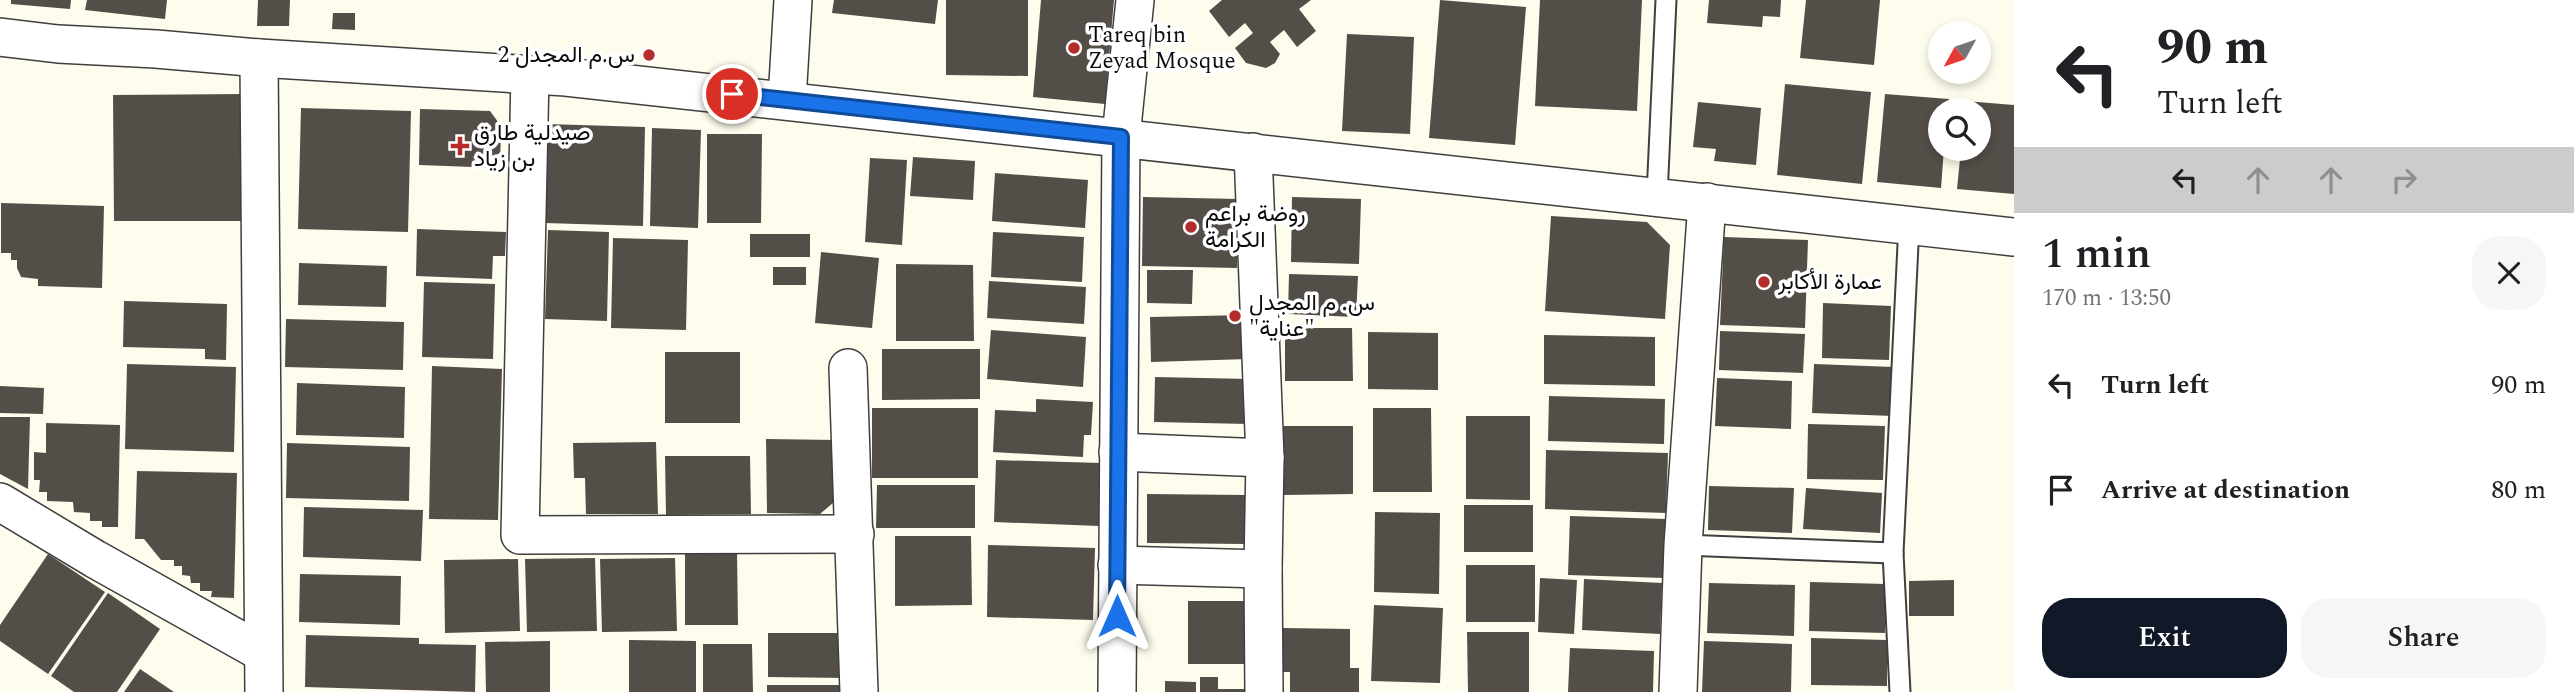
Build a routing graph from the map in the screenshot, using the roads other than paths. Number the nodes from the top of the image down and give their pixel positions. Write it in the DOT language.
graph roads {
  1 [pos="793,0"];
  2 [pos="1135,0"];
  3 [pos="1666,0"];
  4 [pos="0,37"];
  5 [pos="259,58"];
  6 [pos="530,75"];
  7 [pos="787,100"];
  8 [pos="1121,137"];
  9 [pos="1253,152"];
  10 [pos="1657,196"];
  11 [pos="1707,202"];
  12 [pos="1909,224"];
  13 [pos="2014,237"];
  14 [pos="848,368"];
  15 [pos="1118,452"];
  16 [pos="1265,458"];
  17 [pos="0,502"];
  18 [pos="855,534"];
  19 [pos="1683,545"];
  20 [pos="1893,553"];
  21 [pos="1117,565"];
  22 [pos="1263,569"];
  23 [pos="263,653"];
  24 [pos="264,692"];
  25 [pos="859,692"];
  26 [pos="1117,692"];
  27 [pos="1264,692"];
  28 [pos="1678,692"];
  29 [pos="1900,692"];
  1 -- 7 [label="street"];
  2 -- 8 [label="street"];
  3 -- 10 [label="lane"];
  4 -- 5 [label="street"];
  5 -- 6 [label="street"];
  5 -- 23 [label="street"];
  6 -- 7 [label="street"];
  6 -- 18 [label="street"];
  7 -- 8 [label="street"];
  8 -- 9 [label="street"];
  8 -- 15 [label="street"];
  9 -- 10 [label="street"];
  9 -- 16 [label="street"];
  10 -- 11 [label="street"];
  11 -- 12 [label="street"];
  11 -- 19 [label="street"];
  12 -- 13 [label="street"];
  12 -- 20 [label="lane"];
  14 -- 18 [label="street"];
  15 -- 16 [label="street"];
  15 -- 21 [label="street"];
  16 -- 22 [label="street"];
  17 -- 23 [label="street"];
  18 -- 25 [label="street"];
  19 -- 20 [label="lane"];
  19 -- 28 [label="street"];
  20 -- 29 [label="lane"];
  21 -- 22 [label="street"];
  21 -- 26 [label="street"];
  22 -- 27 [label="street"];
  23 -- 24 [label="street"];
}
